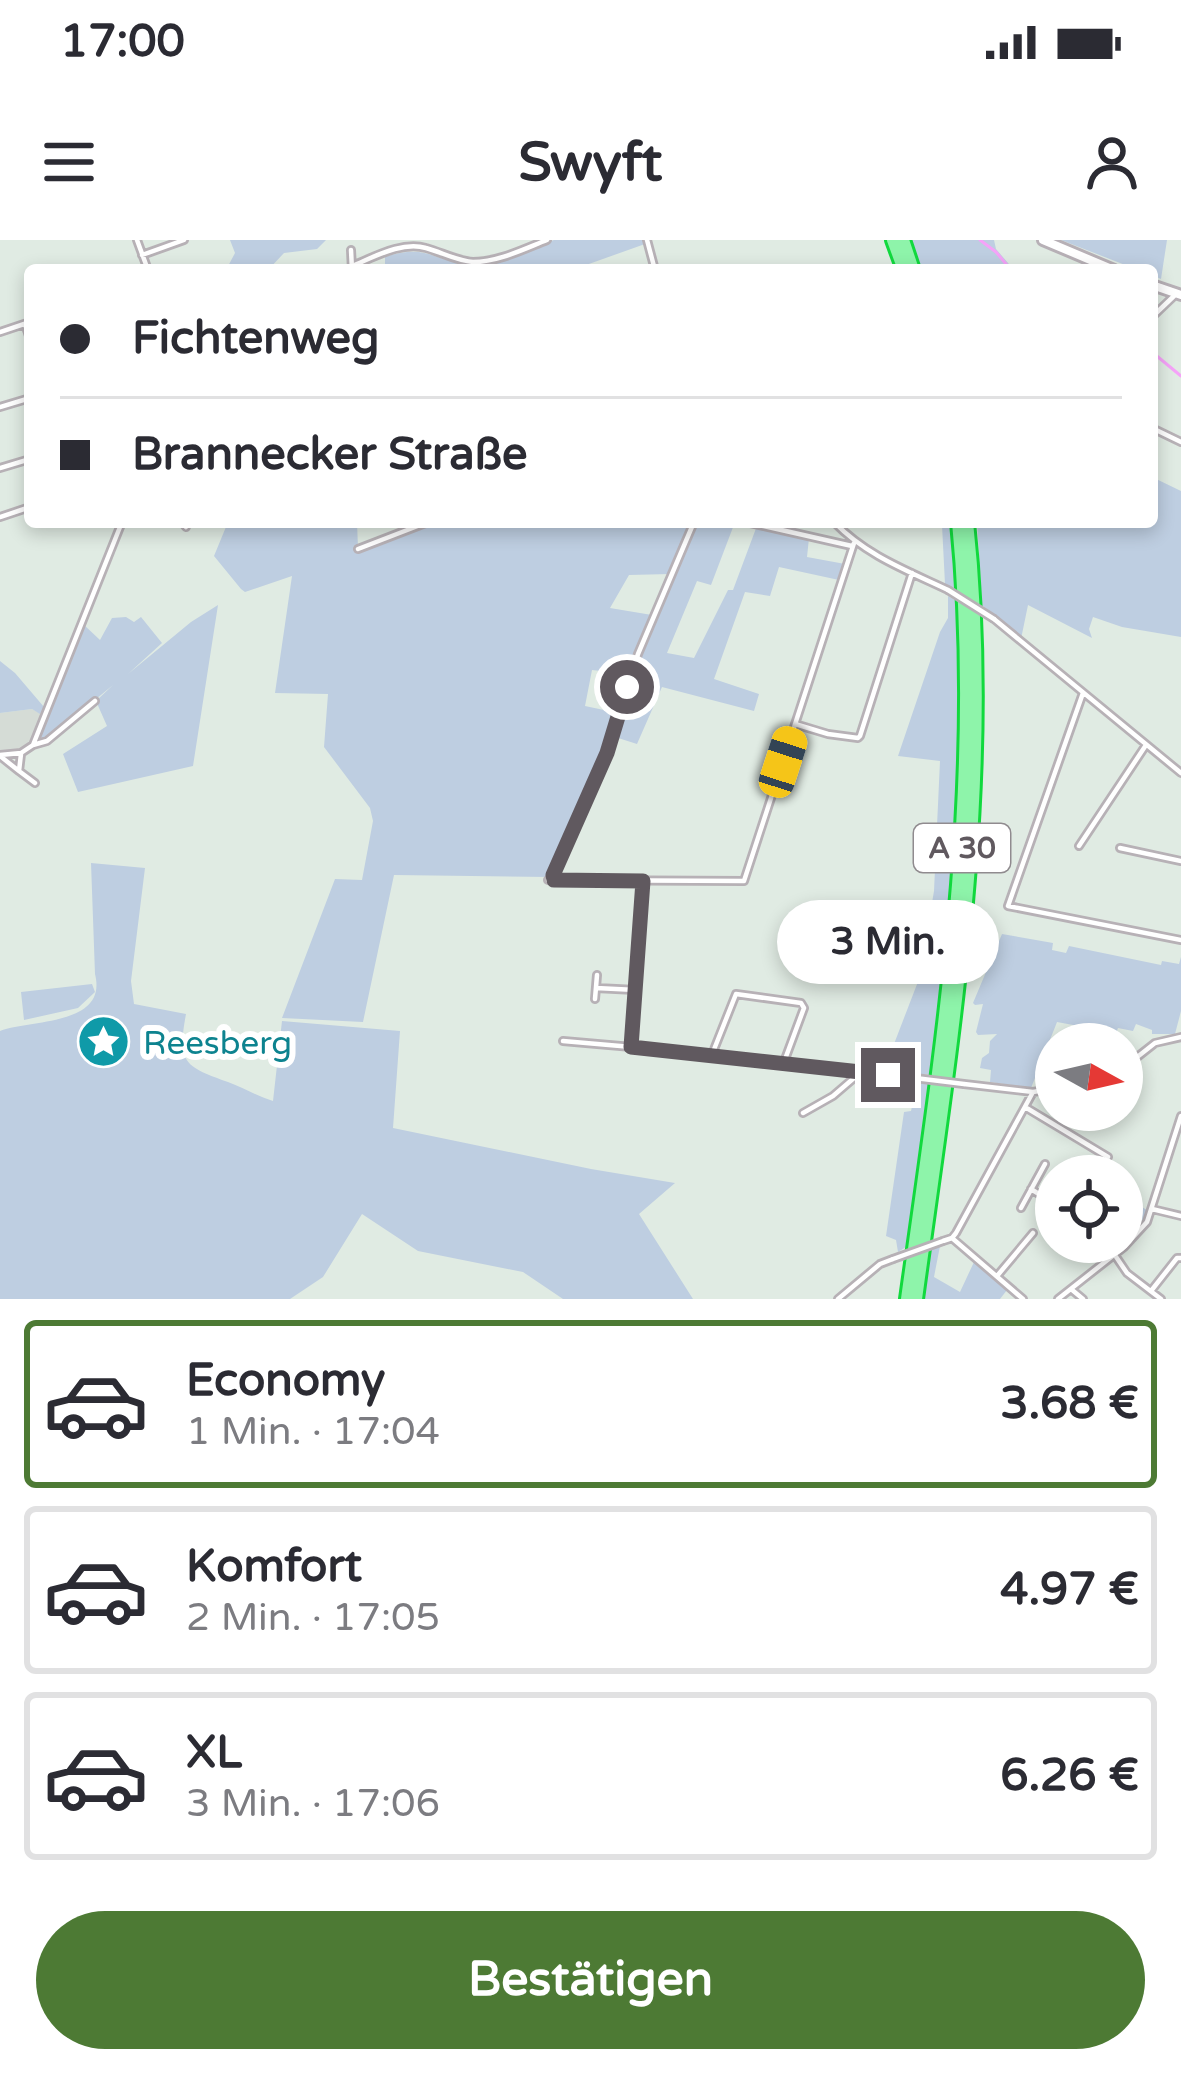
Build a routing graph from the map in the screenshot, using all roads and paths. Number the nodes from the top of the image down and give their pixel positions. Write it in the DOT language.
graph roads {
  1 [pos="137,240"];
  2 [pos="184,240"];
  3 [pos="547,240"];
  4 [pos="1043,240"];
  5 [pos="351,250"];
  6 [pos="142,255"];
  7 [pos="146,264"];
  8 [pos="352,264"];
  9 [pos="362,264"];
  10 [pos="1100,264"];
  11 [pos="120,528"];
  12 [pos="412,528"];
  13 [pos="691,528"];
  14 [pos="774,528"];
  15 [pos="840,528"];
  16 [pos="958,528"];
  17 [pos="968,528"];
  18 [pos="854,545"];
  19 [pos="358,549"];
  20 [pos="912,573"];
  21 [pos="1083,693"];
  22 [pos="95,701"];
  23 [pos="795,724"];
  24 [pos="33,745"];
  25 [pos="1146,746"];
  26 [pos="21,753"];
  27 [pos="0,756"];
  28 [pos="19,771"];
  29 [pos="1181,773"];
  30 [pos="35,783"];
  31 [pos="1079,846"];
  32 [pos="1120,848"];
  33 [pos="1181,861"];
  34 [pos="643,881"];
  35 [pos="1181,940"];
  36 [pos="597,975"];
  37 [pos="596,988"];
  38 [pos="636,990"];
  39 [pos="596,999"];
  40 [pos="1181,1036"];
  41 [pos="563,1041"];
  42 [pos="631,1047"];
  43 [pos="1143,1052"];
  44 [pos="712,1054"];
  45 [pos="784,1063"];
  46 [pos="861,1072"];
  47 [pos="1033,1092"];
  48 [pos="1025,1107"];
  49 [pos="803,1113"];
  50 [pos="1181,1116"];
  51 [pos="1105,1155"];
  52 [pos="1035,1182"];
  53 [pos="1031,1189"];
  54 [pos="1035,1192"];
  55 [pos="1021,1208"];
  56 [pos="1152,1209"];
  57 [pos="1181,1216"];
  58 [pos="1143,1227"];
  59 [pos="1033,1233"];
  60 [pos="952,1238"];
  61 [pos="1181,1258"];
  62 [pos="1103,1263"];
  63 [pos="1120,1263"];
  64 [pos="997,1276"];
  65 [pos="1071,1289"];
  66 [pos="1151,1292"];
  67 [pos="838,1299"];
  68 [pos="907,1299"];
  69 [pos="916,1299"];
  70 [pos="1023,1299"];
  71 [pos="1058,1299"];
  72 [pos="1084,1299"];
  73 [pos="1161,1299"];
  1 -- 6 [label="street"];
  2 -- 6 [label="street"];
  3 -- 9 [label="street"];
  4 -- 10 [label="street"];
  5 -- 8 [label="street"];
  6 -- 7 [label="street"];
  11 -- 24 [label="street"];
  12 -- 19 [label="street"];
  13 -- 34 [label="street"];
  14 -- 18 [label="street"];
  15 -- 18 [label="street"];
  16 -- 68 [label="highway, A 30"];
  17 -- 69 [label="highway, A 30"];
  18 -- 20 [label="street"];
  18 -- 23 [label="street"];
  20 -- 21 [label="street, bridge"];
  20 -- 23 [label="street"];
  21 -- 25 [label="street"];
  21 -- 35 [label="street"];
  22 -- 24 [label="street"];
  23 -- 34 [label="street"];
  24 -- 26 [label="street"];
  25 -- 29 [label="street"];
  25 -- 31 [label="street"];
  26 -- 27 [label="street"];
  26 -- 28 [label="street"];
  27 -- 28 [label="street"];
  28 -- 30 [label="street"];
  32 -- 33 [label="street"];
  34 -- 38 [label="street"];
  36 -- 37 [label="street"];
  37 -- 38 [label="street"];
  37 -- 39 [label="street"];
  38 -- 42 [label="street"];
  40 -- 43 [label="street"];
  41 -- 42 [label="street"];
  42 -- 44 [label="street"];
  44 -- 45 [label="street"];
  44 -- 45 [label="street"];
  45 -- 46 [label="street"];
  46 -- 47 [label="street, bridge"];
  46 -- 49 [label="street"];
  47 -- 48 [label="street"];
  48 -- 51 [label="street"];
  48 -- 60 [label="street"];
  50 -- 56 [label="street"];
  52 -- 53 [label="street"];
  53 -- 54 [label="street"];
  53 -- 55 [label="street"];
  56 -- 57 [label="street"];
  56 -- 58 [label="street"];
  59 -- 64 [label="street"];
  60 -- 64 [label="street"];
  60 -- 67 [label="street, bridge"];
  61 -- 66 [label="street"];
  62 -- 65 [label="street"];
  63 -- 66 [label="street"];
  64 -- 70 [label="street"];
  65 -- 71 [label="street"];
  65 -- 72 [label="street"];
  66 -- 73 [label="street"];
}
